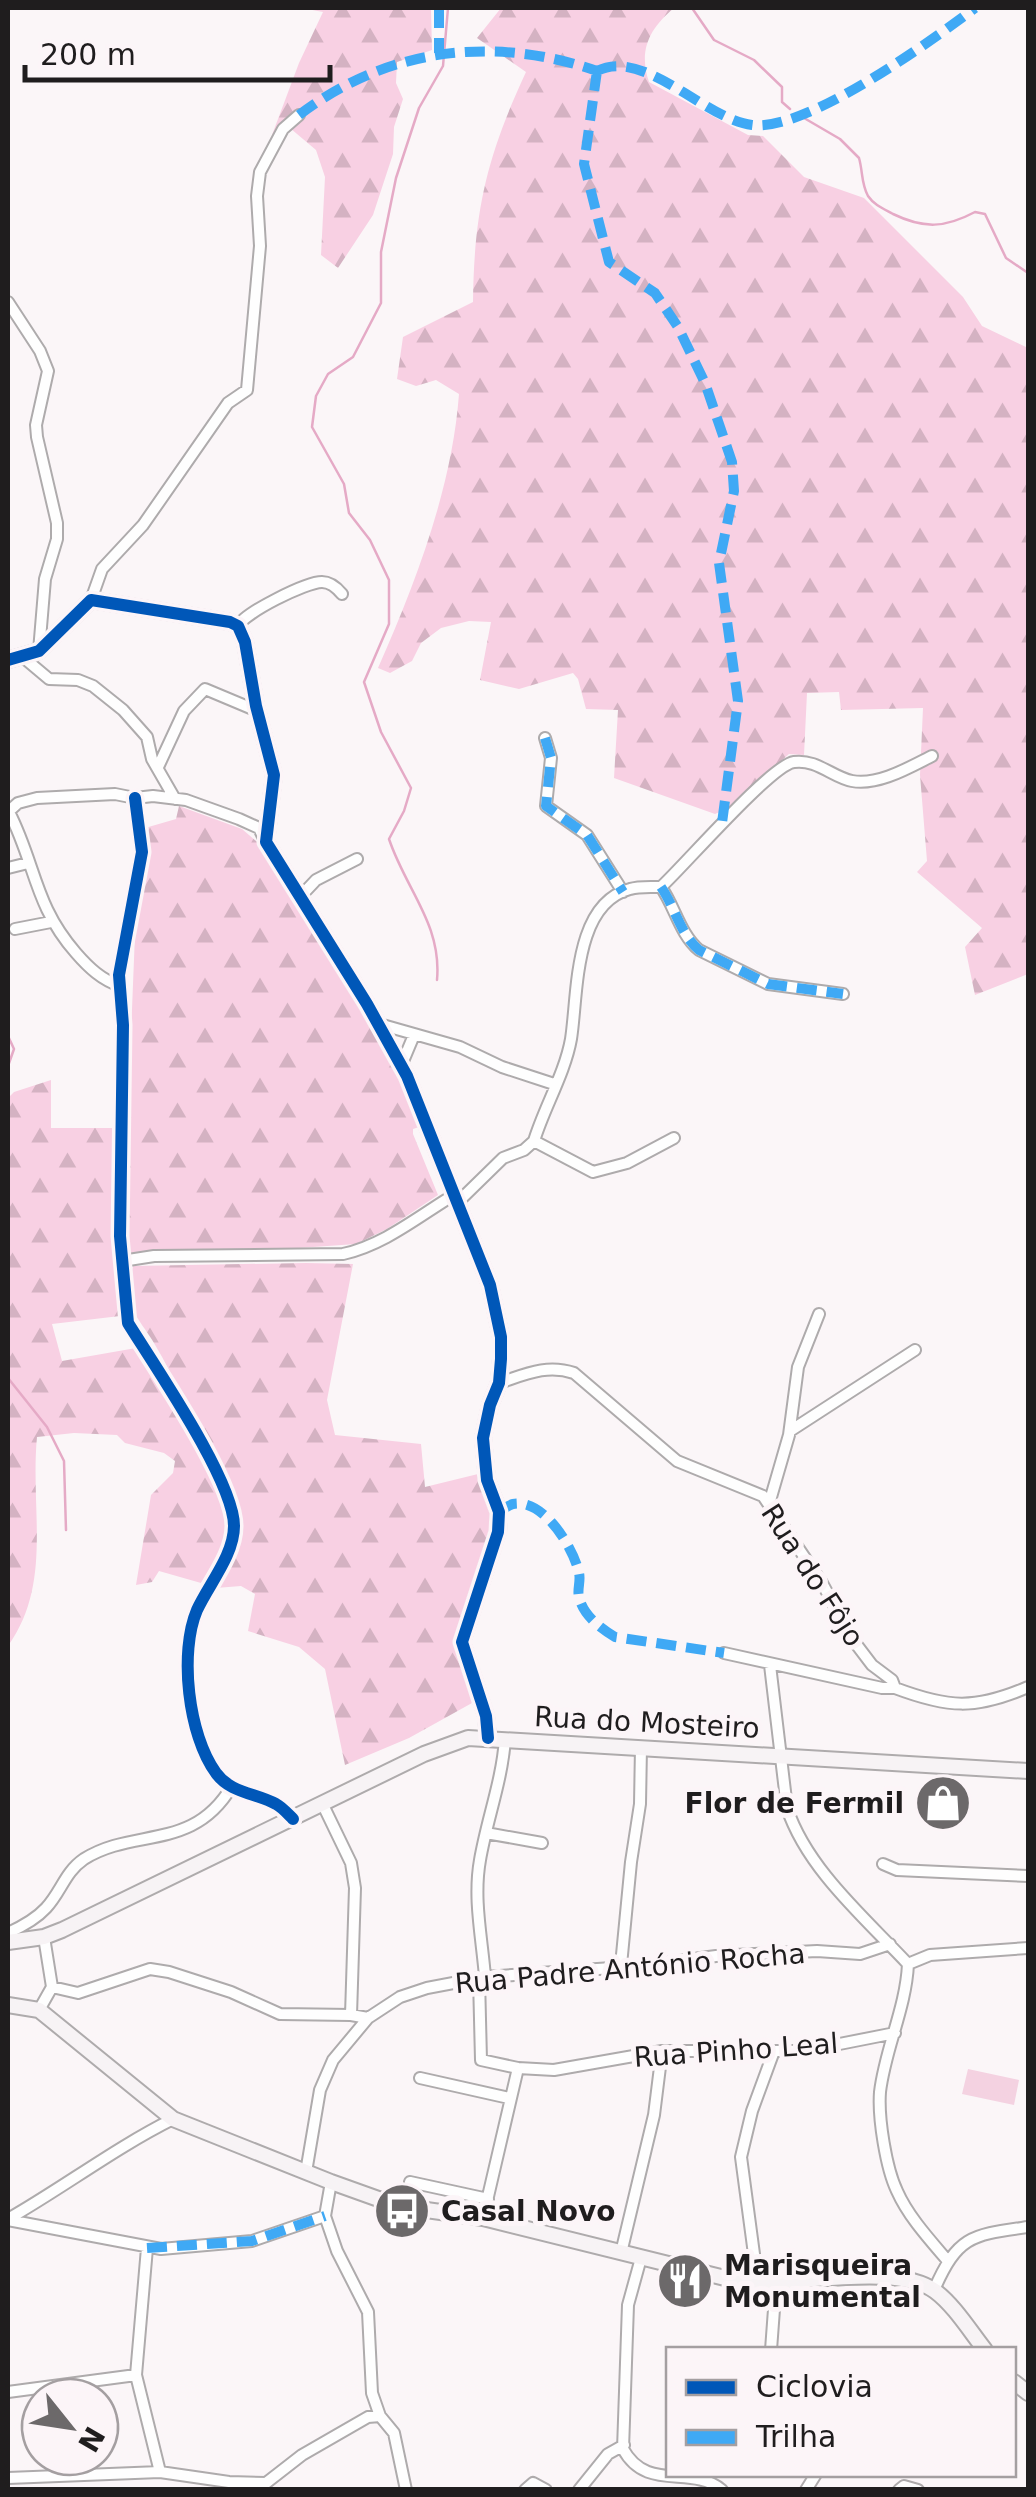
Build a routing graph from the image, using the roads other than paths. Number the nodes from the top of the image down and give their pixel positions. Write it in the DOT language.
graph roads {
  1 [pos="299,115"];
  2 [pos="8,302"];
  3 [pos="342,594"];
  4 [pos="91,600"];
  5 [pos="238,626"];
  6 [pos="39,651"];
  7 [pos="24,658"];
  8 [pos="8,660"];
  9 [pos="261,721"];
  10 [pos="544,738"];
  11 [pos="932,756"];
  12 [pos="158,767"];
  13 [pos="136,798"];
  14 [pos="174,799"];
  15 [pos="8,812"];
  16 [pos="266,842"];
  17 [pos="357,859"];
  18 [pos="28,862"];
  19 [pos="8,868"];
  20 [pos="660,887"];
  21 [pos="624,892"];
  22 [pos="298,898"];
  23 [pos="51,922"];
  24 [pos="15,930"];
  25 [pos="120,986"];
  26 [pos="844,994"];
  27 [pos="378,1024"];
  28 [pos="414,1035"];
  29 [pos="401,1066"];
  30 [pos="554,1084"];
  31 [pos="674,1138"];
  32 [pos="534,1141"];
  33 [pos="458,1202"];
  34 [pos="122,1260"];
  35 [pos="819,1314"];
  36 [pos="915,1350"];
  37 [pos="500,1384"];
  38 [pos="790,1431"];
  39 [pos="769,1504"];
  40 [pos="724,1653"];
  41 [pos="770,1666"];
  42 [pos="895,1688"];
  43 [pos="1028,1688"];
  44 [pos="488,1738"];
  45 [pos="505,1738"];
  46 [pos="642,1748"];
  47 [pos="781,1755"];
  48 [pos="1028,1771"];
  49 [pos="232,1786"];
  50 [pos="323,1805"];
  51 [pos="293,1820"];
  52 [pos="486,1834"];
  53 [pos="542,1844"];
  54 [pos="883,1864"];
  55 [pos="1028,1876"];
  56 [pos="8,1932"];
  57 [pos="44,1937"];
  58 [pos="8,1942"];
  59 [pos="890,1944"];
  60 [pos="1028,1948"];
  61 [pos="908,1964"];
  62 [pos="622,1965"];
  63 [pos="482,1977"];
  64 [pos="52,1987"];
  65 [pos="8,2005"];
  66 [pos="39,2010"];
  67 [pos="351,2015"];
  68 [pos="368,2018"];
  69 [pos="894,2033"];
  70 [pos="662,2051"];
  71 [pos="774,2051"];
  72 [pos="518,2068"];
  73 [pos="420,2078"];
  74 [pos="509,2098"];
  75 [pos="174,2119"];
  76 [pos="306,2172"];
  77 [pos="331,2182"];
  78 [pos="410,2182"];
  79 [pos="488,2199"];
  80 [pos="325,2216"];
  81 [pos="483,2218"];
  82 [pos="8,2220"];
  83 [pos="1028,2227"];
  84 [pos="147,2248"];
  85 [pos="621,2253"];
  86 [pos="641,2258"];
  87 [pos="947,2260"];
  88 [pos="776,2282"];
  89 [pos="758,2284"];
  90 [pos="934,2290"];
  91 [pos="771,2347"];
  92 [pos="983,2347"];
  93 [pos="136,2375"];
  94 [pos="8,2392"];
  95 [pos="380,2416"];
  96 [pos="624,2445"];
  97 [pos="160,2472"];
  98 [pos="120,2473"];
  99 [pos="666,2475"];
  100 [pos="684,2477"];
  101 [pos="406,2490"];
  102 [pos="525,2490"];
  103 [pos="546,2490"];
  104 [pos="580,2490"];
  105 [pos="722,2490"];
  106 [pos="899,2490"];
  107 [pos="918,2490"];
  1 -- 4 [label="street"];
  2 -- 6 [label="street"];
  3 -- 5 [label="street"];
  4 -- 5 [label="main road"];
  4 -- 6 [label="main road"];
  5 -- 9 [label="main road"];
  6 -- 7 [label="main road"];
  7 -- 8 [label="main road"];
  7 -- 12 [label="street"];
  9 -- 12 [label="street"];
  9 -- 16 [label="main road"];
  10 -- 21 [label="street"];
  11 -- 20 [label="street"];
  12 -- 14 [label="street"];
  13 -- 14 [label="street"];
  13 -- 15 [label="street"];
  13 -- 25 [label="street"];
  14 -- 16 [label="street"];
  15 -- 18 [label="street"];
  16 -- 22 [label="main road"];
  17 -- 22 [label="street"];
  18 -- 19 [label="street"];
  18 -- 23 [label="street"];
  20 -- 21 [label="street"];
  20 -- 26 [label="street"];
  21 -- 30 [label="street"];
  22 -- 27 [label="main road"];
  23 -- 24 [label="street"];
  23 -- 25 [label="street"];
  25 -- 34 [label="street"];
  27 -- 28 [label="street"];
  27 -- 29 [label="main road"];
  28 -- 29 [label="street"];
  28 -- 30 [label="street"];
  29 -- 33 [label="main road"];
  30 -- 32 [label="street"];
  31 -- 32 [label="street"];
  32 -- 33 [label="street"];
  33 -- 34 [label="street"];
  33 -- 37 [label="main road"];
  34 -- 49 [label="street"];
  35 -- 38 [label="street"];
  36 -- 38 [label="street"];
  37 -- 39 [label="street, Rua do Fôjo"];
  37 -- 44 [label="main road"];
  38 -- 39 [label="street"];
  39 -- 42 [label="street, Rua do Fôjo"];
  40 -- 41 [label="street"];
  41 -- 42 [label="street"];
  41 -- 47 [label="street"];
  42 -- 43 [label="street, Rua do Fôjo"];
  44 -- 45 [label="main road, Rua do Mosteiro"];
  44 -- 50 [label="main road, Rua do Mosteiro"];
  45 -- 46 [label="main road, Rua do Mosteiro"];
  45 -- 52 [label="street"];
  46 -- 47 [label="main road, Rua do Mosteiro"];
  46 -- 62 [label="street"];
  47 -- 48 [label="main road, Rua do Mosteiro"];
  47 -- 59 [label="street"];
  49 -- 51 [label="street"];
  49 -- 56 [label="street"];
  50 -- 51 [label="main road, Rua do Mosteiro"];
  50 -- 67 [label="street"];
  51 -- 57 [label="main road, Rua do Mosteiro"];
  52 -- 53 [label="street"];
  52 -- 63 [label="street"];
  54 -- 55 [label="street"];
  57 -- 58 [label="main road, Rua do Mosteiro"];
  57 -- 64 [label="street"];
  59 -- 61 [label="street"];
  59 -- 62 [label="street, Rua Padre António Rocha"];
  60 -- 61 [label="street"];
  61 -- 69 [label="street"];
  62 -- 63 [label="street, Rua Padre António Rocha"];
  63 -- 68 [label="street, Rua Padre António Rocha"];
  63 -- 72 [label="street"];
  64 -- 66 [label="street"];
  64 -- 67 [label="street"];
  65 -- 66 [label="main road"];
  66 -- 75 [label="main road"];
  67 -- 68 [label="street"];
  68 -- 76 [label="street, Rua Padre António Rocha"];
  69 -- 71 [label="street, Rua Pinho Leal"];
  69 -- 87 [label="street"];
  70 -- 71 [label="street, Rua Pinho Leal"];
  70 -- 72 [label="street, Rua Pinho Leal"];
  70 -- 85 [label="street"];
  71 -- 89 [label="street"];
  72 -- 74 [label="street"];
  73 -- 74 [label="street"];
  74 -- 79 [label="street"];
  75 -- 76 [label="main road"];
  75 -- 82 [label="street"];
  76 -- 77 [label="main road"];
  77 -- 80 [label="street"];
  77 -- 81 [label="main road"];
  78 -- 79 [label="street"];
  79 -- 81 [label="street"];
  80 -- 84 [label="street"];
  80 -- 95 [label="street"];
  81 -- 85 [label="main road"];
  82 -- 84 [label="street"];
  83 -- 87 [label="street"];
  84 -- 93 [label="street"];
  85 -- 86 [label="main road"];
  86 -- 89 [label="main road"];
  86 -- 96 [label="street"];
  87 -- 90 [label="street"];
  88 -- 89 [label="main road"];
  88 -- 90 [label="main road"];
  88 -- 91 [label="street"];
  90 -- 92 [label="main road"];
  93 -- 94 [label="street"];
  93 -- 97 [label="street"];
  95 -- 97 [label="street"];
  95 -- 101 [label="street"];
  96 -- 99 [label="street"];
  96 -- 104 [label="street"];
  97 -- 98 [label="street"];
  100 -- 105 [label="street"];
  102 -- 103 [label="street"];
  106 -- 107 [label="street"];
}
